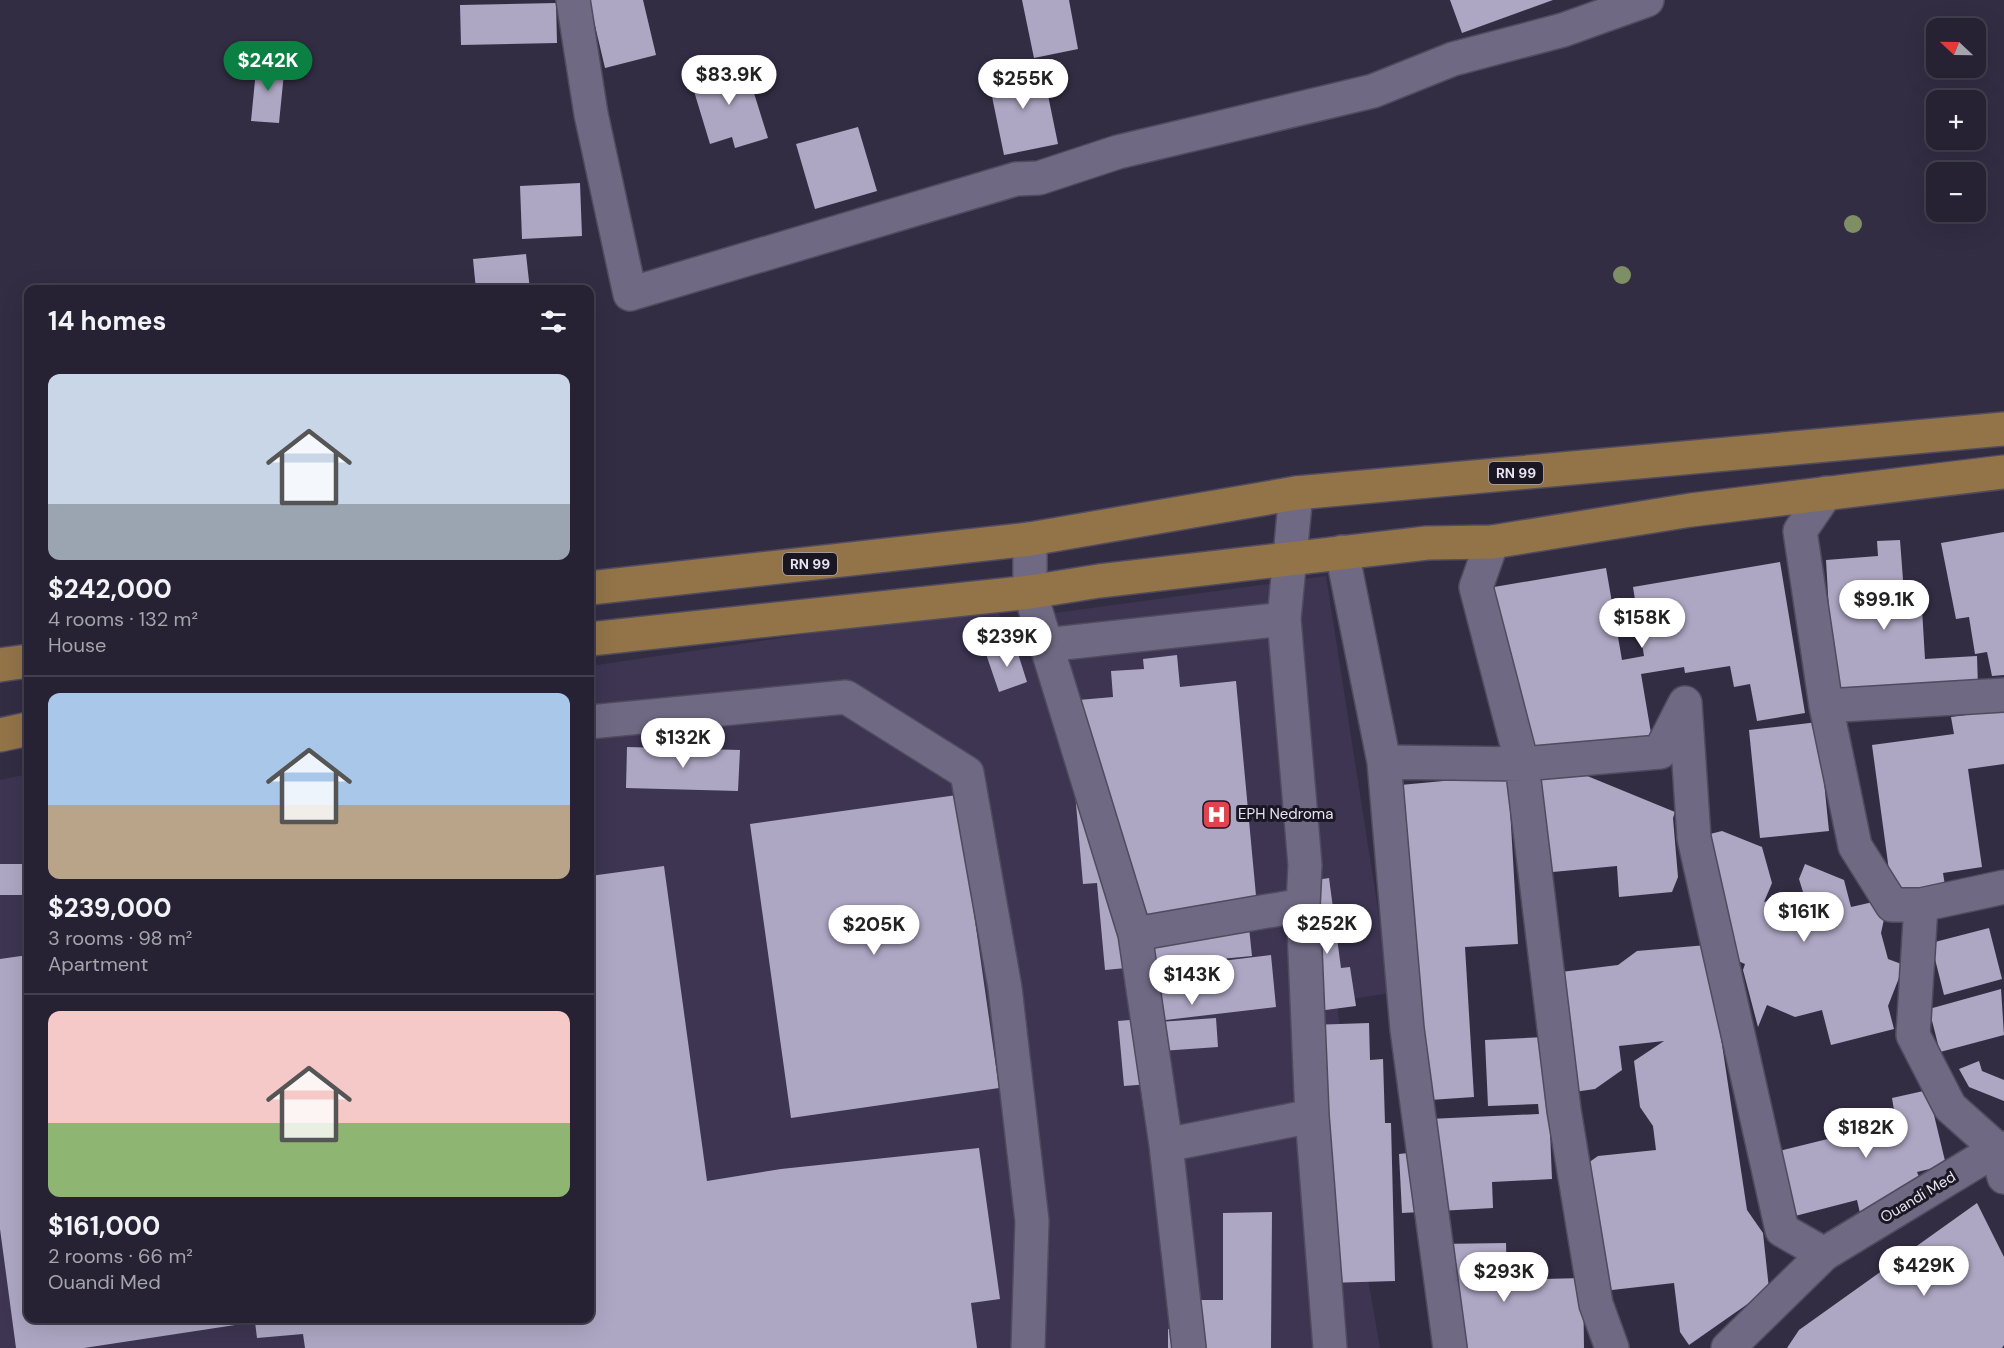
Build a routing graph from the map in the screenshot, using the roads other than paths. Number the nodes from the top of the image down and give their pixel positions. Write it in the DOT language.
graph roads {
  1 [pos="573,0"];
  2 [pos="1647,0"];
  3 [pos="2004,429"];
  4 [pos="2004,472"];
  5 [pos="1296,493"];
  6 [pos="1826,493"];
  7 [pos="1030,539"];
  8 [pos="1492,542"];
  9 [pos="1342,552"];
  10 [pos="1288,558"];
  11 [pos="594,588"];
  12 [pos="1030,592"];
  13 [pos="1284,619"];
  14 [pos="594,639"];
  15 [pos="1045,645"];
  16 [pos="24,662"];
  17 [pos="0,665"];
  18 [pos="2004,695"];
  19 [pos="1826,706"];
  20 [pos="594,723"];
  21 [pos="24,730"];
  22 [pos="0,735"];
  23 [pos="1384,762"];
  24 [pos="1522,764"];
  25 [pos="2004,887"];
  26 [pos="1304,905"];
  27 [pos="1921,905"];
  28 [pos="1135,934"];
  29 [pos="1312,1116"];
  30 [pos="1166,1145"];
  31 [pos="2002,1158"];
  32 [pos="1824,1254"];
  33 [pos="1028,1348"];
  34 [pos="1189,1348"];
  35 [pos="1330,1348"];
  36 [pos="1450,1348"];
  37 [pos="1612,1348"];
  38 [pos="1728,1348"];
  1 -- 2 [label="street"];
  3 -- 5 [label="main road, RN 99"];
  4 -- 6 [label="main road"];
  5 -- 7 [label="main road, RN 99"];
  5 -- 10 [label="street"];
  6 -- 8 [label="main road"];
  6 -- 19 [label="street"];
  7 -- 11 [label="main road, RN 99"];
  7 -- 12 [label="street"];
  8 -- 9 [label="main road"];
  8 -- 24 [label="street"];
  9 -- 10 [label="main road"];
  9 -- 23 [label="street"];
  10 -- 12 [label="main road"];
  10 -- 13 [label="street"];
  12 -- 14 [label="main road"];
  12 -- 15 [label="street"];
  13 -- 15 [label="street"];
  13 -- 26 [label="street"];
  15 -- 28 [label="street"];
  16 -- 17 [label="main road"];
  18 -- 19 [label="street"];
  19 -- 27 [label="street"];
  20 -- 33 [label="street"];
  21 -- 22 [label="main road"];
  23 -- 24 [label="street"];
  23 -- 36 [label="street"];
  24 -- 32 [label="street"];
  24 -- 37 [label="street"];
  25 -- 27 [label="street"];
  26 -- 28 [label="street"];
  26 -- 29 [label="street"];
  27 -- 31 [label="street"];
  28 -- 30 [label="street"];
  29 -- 30 [label="street"];
  29 -- 35 [label="street"];
  30 -- 34 [label="street"];
  31 -- 32 [label="street, Ouandi Med"];
  32 -- 38 [label="street, Ouandi Med"];
}
